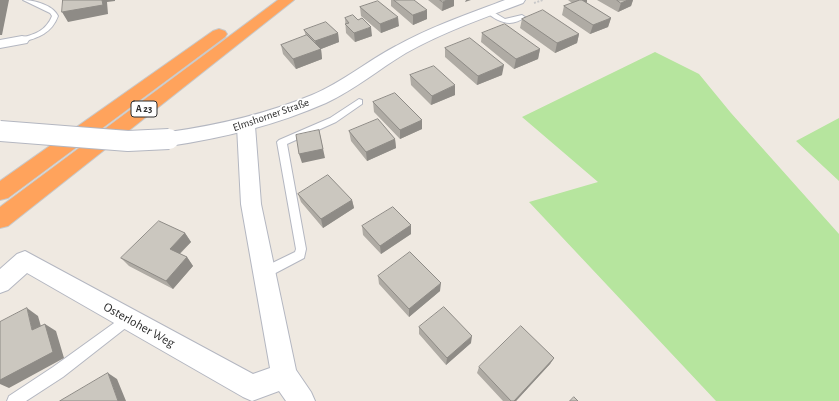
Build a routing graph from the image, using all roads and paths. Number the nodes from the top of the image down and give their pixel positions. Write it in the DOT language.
graph roads {
  1 [pos="26,0"];
  2 [pos="265,0"];
  3 [pos="288,0"];
  4 [pos="518,0"];
  5 [pos="488,12"];
  6 [pos="522,17"];
  7 [pos="22,40"];
  8 [pos="0,44"];
  9 [pos="359,102"];
  10 [pos="246,126"];
  11 [pos="0,131"];
  12 [pos="0,192"];
  13 [pos="0,219"];
  14 [pos="264,273"];
  15 [pos="0,283"];
  16 [pos="128,319"];
  17 [pos="284,376"];
  18 [pos="14,401"];
  19 [pos="302,401"];
  1 -- 7 [label="lane"];
  2 -- 12 [label="highway, A 23"];
  3 -- 13 [label="highway, A 23"];
  4 -- 5 [label="street, Elmshorner Straße"];
  5 -- 6 [label="lane"];
  5 -- 10 [label="street, Elmshorner Straße"];
  7 -- 8 [label="street"];
  9 -- 14 [label="lane"];
  10 -- 11 [label="street, Elmshorner Straße, bridge"];
  10 -- 14 [label="street"];
  14 -- 17 [label="street"];
  15 -- 16 [label="street, Osterloher Weg"];
  16 -- 17 [label="street, Osterloher Weg"];
  16 -- 18 [label="lane"];
  17 -- 19 [label="street"];
}
